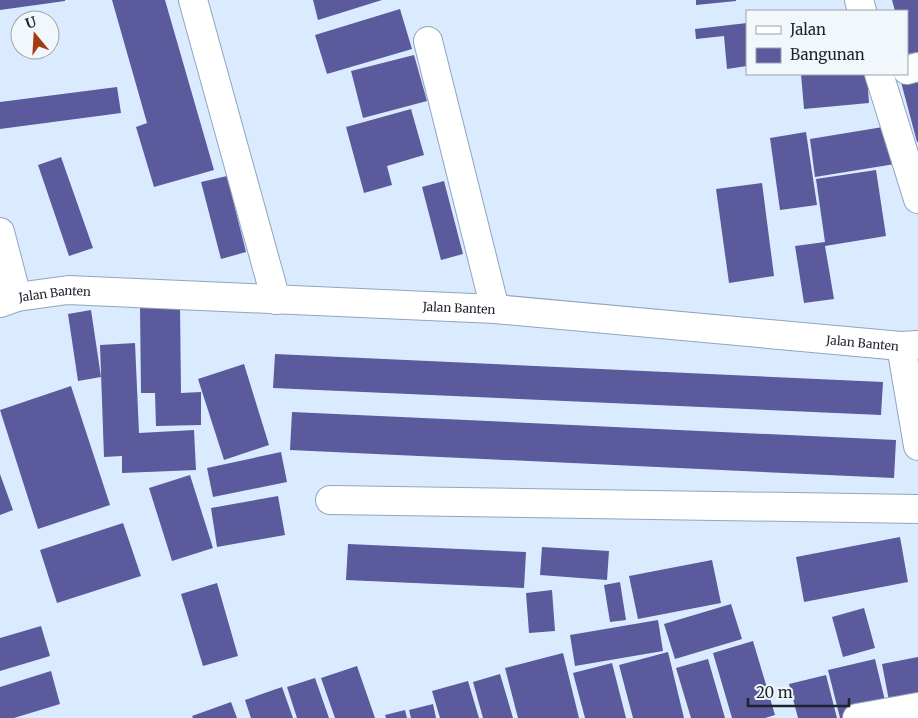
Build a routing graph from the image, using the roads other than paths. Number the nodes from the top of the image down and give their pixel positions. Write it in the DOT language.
graph roads {
  1 [pos="193,0"];
  2 [pos="428,41"];
  3 [pos="882,75"];
  4 [pos="918,199"];
  5 [pos="0,232"];
  6 [pos="9,300"];
  7 [pos="276,300"];
  8 [pos="495,309"];
  9 [pos="909,345"];
  10 [pos="918,446"];
  11 [pos="330,500"];
  12 [pos="918,509"];
  13 [pos="918,707"];
  14 [pos="857,718"];
  1 -- 7 [label="street"];
  2 -- 8 [label="street"];
  3 -- 4 [label="street"];
  5 -- 6 [label="street"];
  6 -- 7 [label="street, Jalan Banten"];
  7 -- 8 [label="street, Jalan Banten"];
  8 -- 9 [label="street, Jalan Banten"];
  9 -- 10 [label="street"];
  11 -- 12 [label="street"];
  13 -- 14 [label="street"];
}
